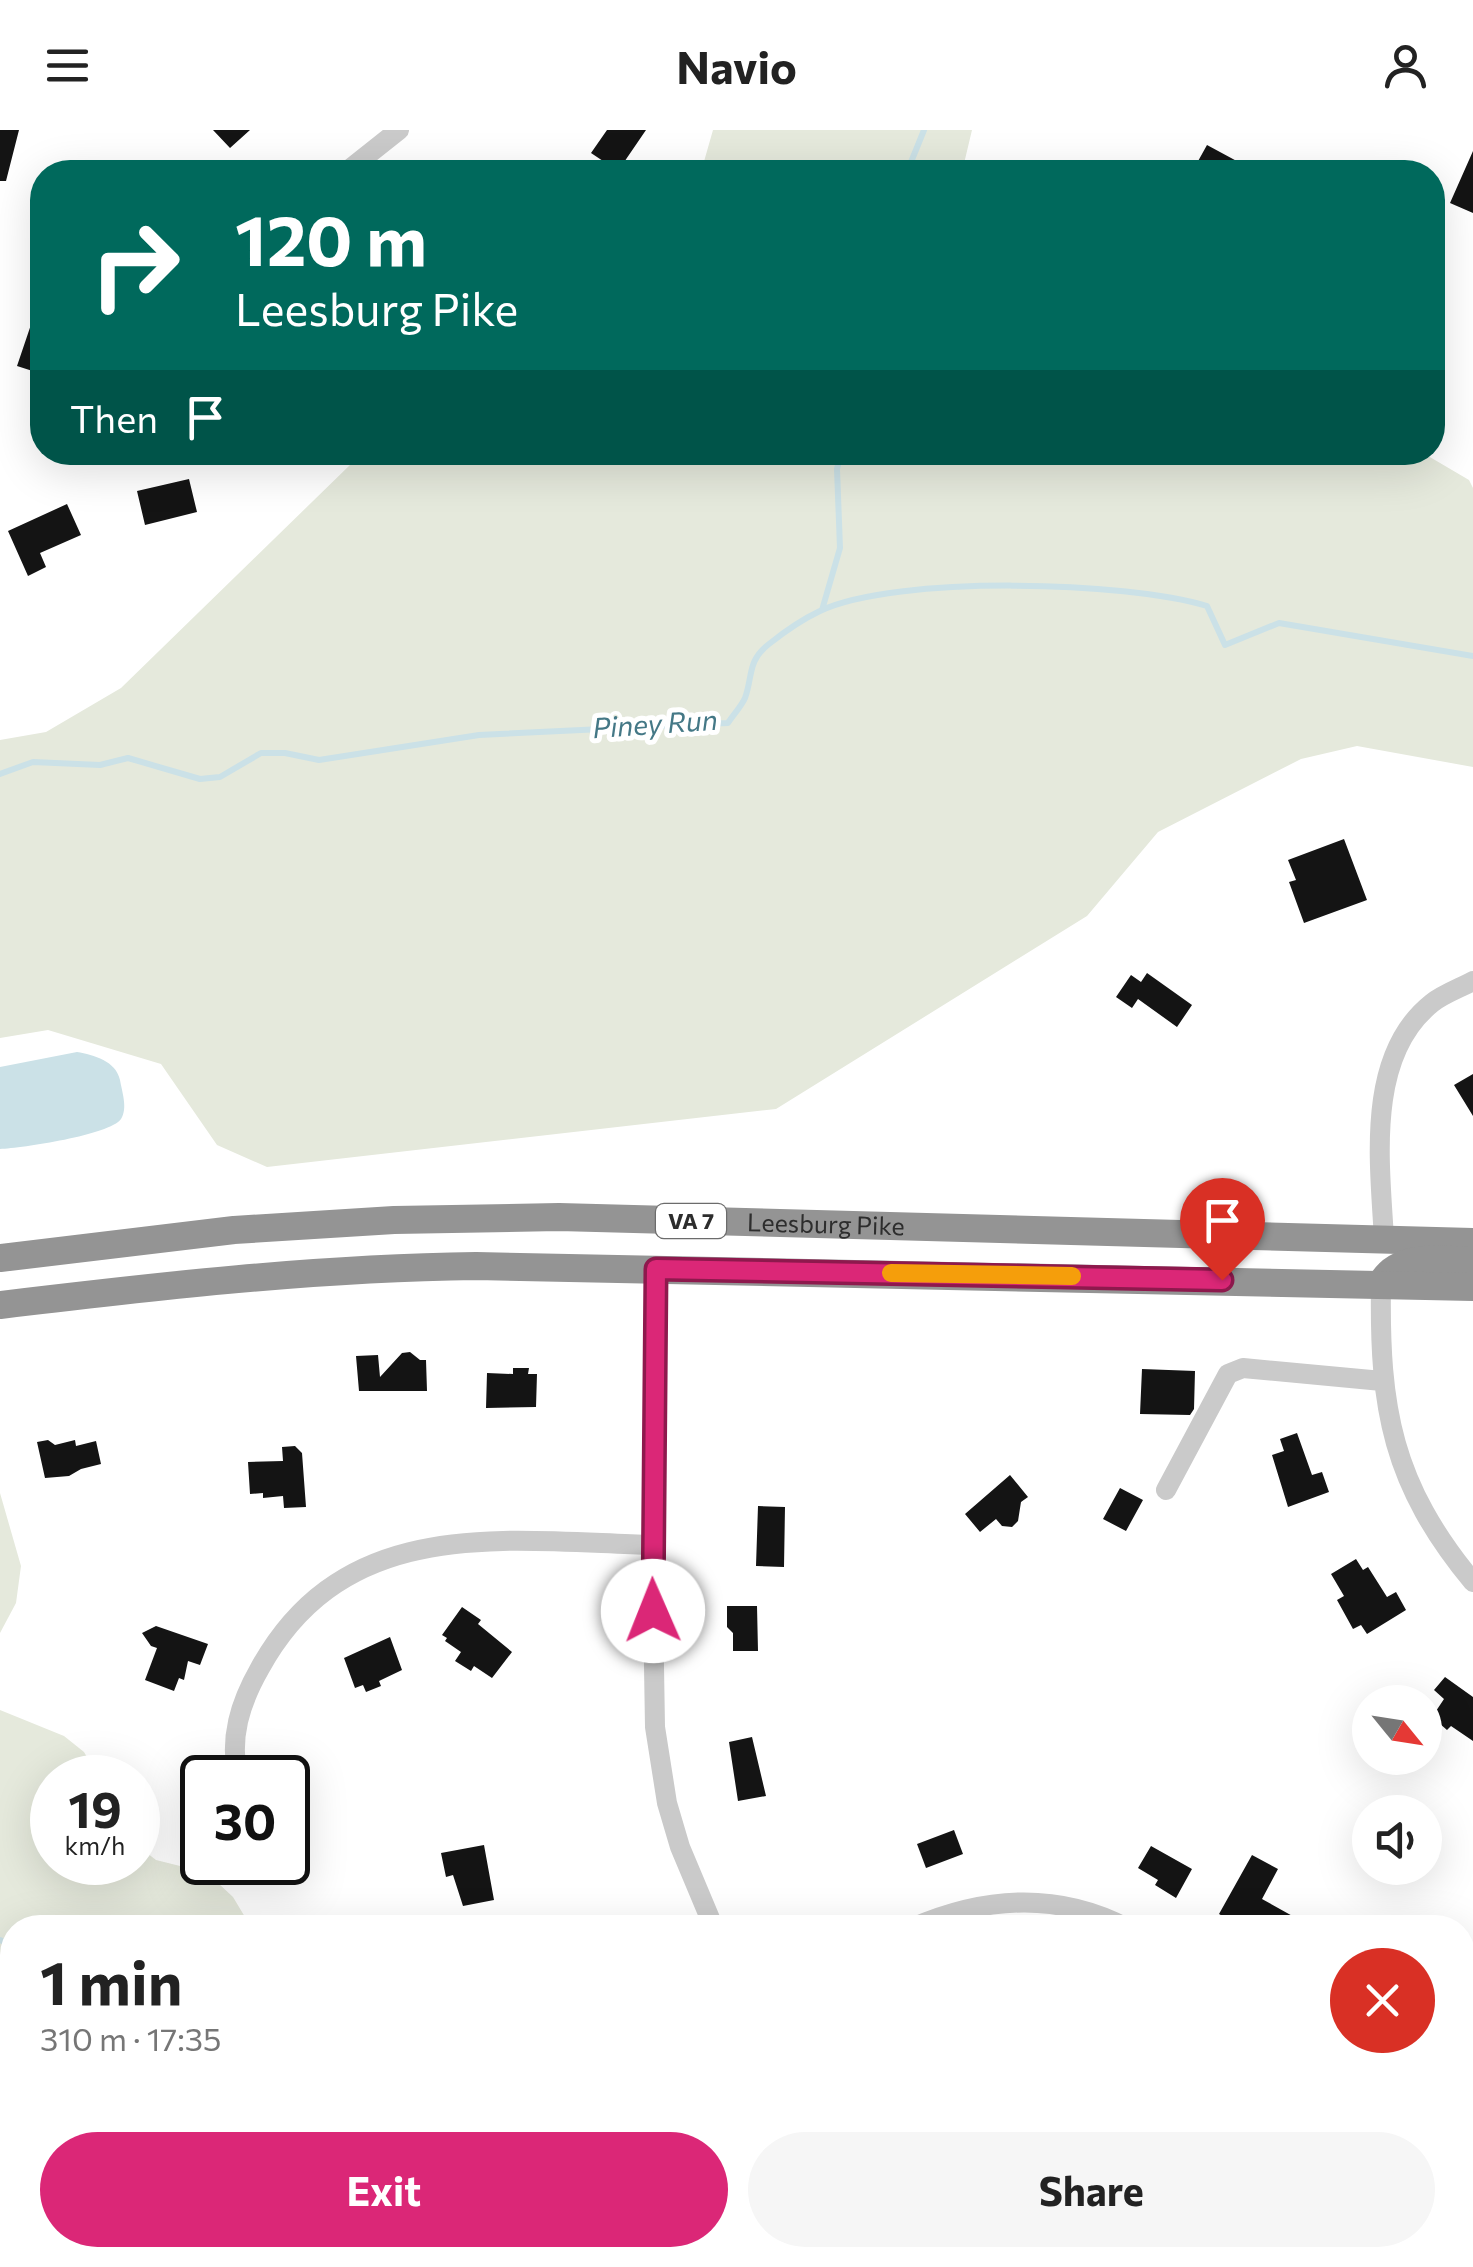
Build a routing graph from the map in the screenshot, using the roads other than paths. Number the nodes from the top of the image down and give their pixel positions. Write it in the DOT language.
graph roads {
  1 [pos="399,130"];
  2 [pos="361,160"];
  3 [pos="1473,982"];
  4 [pos="1384,1239"];
  5 [pos="1473,1242"];
  6 [pos="0,1258"];
  7 [pos="1473,1261"];
  8 [pos="656,1269"];
  9 [pos="1381,1284"];
  10 [pos="1473,1287"];
  11 [pos="0,1305"];
  12 [pos="1382,1381"];
  13 [pos="1166,1490"];
  14 [pos="652,1545"];
  15 [pos="1473,1582"];
  16 [pos="234,1755"];
  17 [pos="709,1915"];
  18 [pos="942,1915"];
  19 [pos="1094,1915"];
  1 -- 2 [label="street"];
  3 -- 4 [label="street"];
  4 -- 5 [label="highway, Leesburg Pike / VA 7"];
  4 -- 6 [label="highway, Leesburg Pike / VA 7"];
  7 -- 9 [label="highway"];
  8 -- 9 [label="highway, Leesburg Pike / VA 7"];
  8 -- 11 [label="highway, Leesburg Pike / VA 7"];
  8 -- 14 [label="street"];
  9 -- 10 [label="highway, Leesburg Pike / VA 7"];
  9 -- 12 [label="street"];
  12 -- 13 [label="street"];
  12 -- 15 [label="street"];
  14 -- 16 [label="street"];
  14 -- 17 [label="street"];
  18 -- 19 [label="street"];
}
